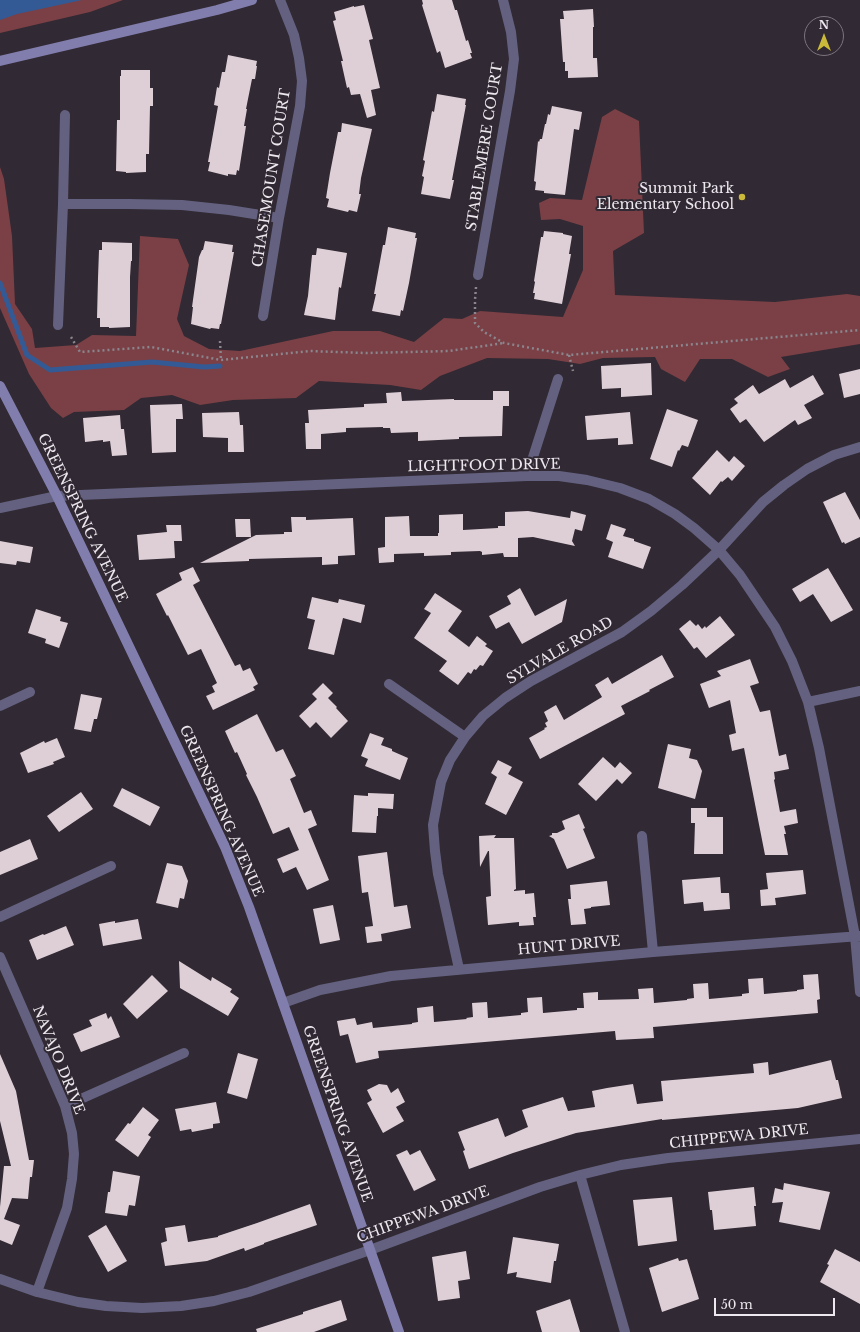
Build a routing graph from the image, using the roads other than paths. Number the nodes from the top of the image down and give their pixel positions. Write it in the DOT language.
graph roads {
  1 [pos="252,0"];
  2 [pos="280,0"];
  3 [pos="503,0"];
  4 [pos="0,60"];
  5 [pos="65,114"];
  6 [pos="63,204"];
  7 [pos="279,218"];
  8 [pos="478,275"];
  9 [pos="263,316"];
  10 [pos="58,325"];
  11 [pos="558,379"];
  12 [pos="0,386"];
  13 [pos="860,446"];
  14 [pos="527,476"];
  15 [pos="57,496"];
  16 [pos="0,508"];
  17 [pos="719,550"];
  18 [pos="389,684"];
  19 [pos="860,691"];
  20 [pos="30,692"];
  21 [pos="808,702"];
  22 [pos="0,706"];
  23 [pos="465,737"];
  24 [pos="642,836"];
  25 [pos="111,866"];
  26 [pos="0,917"];
  27 [pos="857,936"];
  28 [pos="653,952"];
  29 [pos="0,957"];
  30 [pos="459,969"];
  31 [pos="860,992"];
  32 [pos="283,1003"];
  33 [pos="184,1053"];
  34 [pos="65,1106"];
  35 [pos="860,1139"];
  36 [pos="580,1175"];
  37 [pos="370,1250"];
  38 [pos="0,1279"];
  39 [pos="37,1292"];
  40 [pos="399,1332"];
  41 [pos="625,1332"];
  1 -- 4 [label="main road"];
  2 -- 7 [label="street, CHASEMOUNT COURT"];
  3 -- 8 [label="street, STABLEMERE COURT"];
  5 -- 6 [label="street"];
  6 -- 7 [label="street"];
  6 -- 10 [label="street"];
  7 -- 9 [label="street, CHASEMOUNT COURT"];
  11 -- 14 [label="street"];
  12 -- 15 [label="main road, GREENSPRING AVENUE"];
  13 -- 17 [label="street, SYLVALE ROAD"];
  14 -- 15 [label="street, LIGHTFOOT DRIVE"];
  14 -- 17 [label="street, LIGHTFOOT DRIVE"];
  15 -- 16 [label="street, LIGHTFOOT DRIVE"];
  15 -- 32 [label="main road, GREENSPRING AVENUE"];
  17 -- 21 [label="street, LIGHTFOOT DRIVE"];
  17 -- 23 [label="street, SYLVALE ROAD"];
  18 -- 23 [label="street"];
  19 -- 21 [label="street"];
  20 -- 22 [label="street"];
  21 -- 27 [label="street, LIGHTFOOT DRIVE"];
  23 -- 30 [label="street, SYLVALE ROAD"];
  24 -- 28 [label="street"];
  25 -- 26 [label="street"];
  27 -- 28 [label="street, HUNT DRIVE"];
  27 -- 31 [label="street, LIGHTFOOT DRIVE"];
  28 -- 30 [label="street, HUNT DRIVE"];
  29 -- 34 [label="street, NAVAJO DRIVE"];
  30 -- 32 [label="street, HUNT DRIVE"];
  32 -- 37 [label="main road, GREENSPRING AVENUE"];
  33 -- 34 [label="street"];
  34 -- 39 [label="street, NAVAJO DRIVE"];
  35 -- 36 [label="street, CHIPPEWA DRIVE"];
  36 -- 37 [label="street, CHIPPEWA DRIVE"];
  36 -- 41 [label="street"];
  37 -- 39 [label="street, CHIPPEWA DRIVE"];
  37 -- 40 [label="main road, GREENSPRING AVENUE"];
  38 -- 39 [label="street, CHIPPEWA DRIVE"];
}
